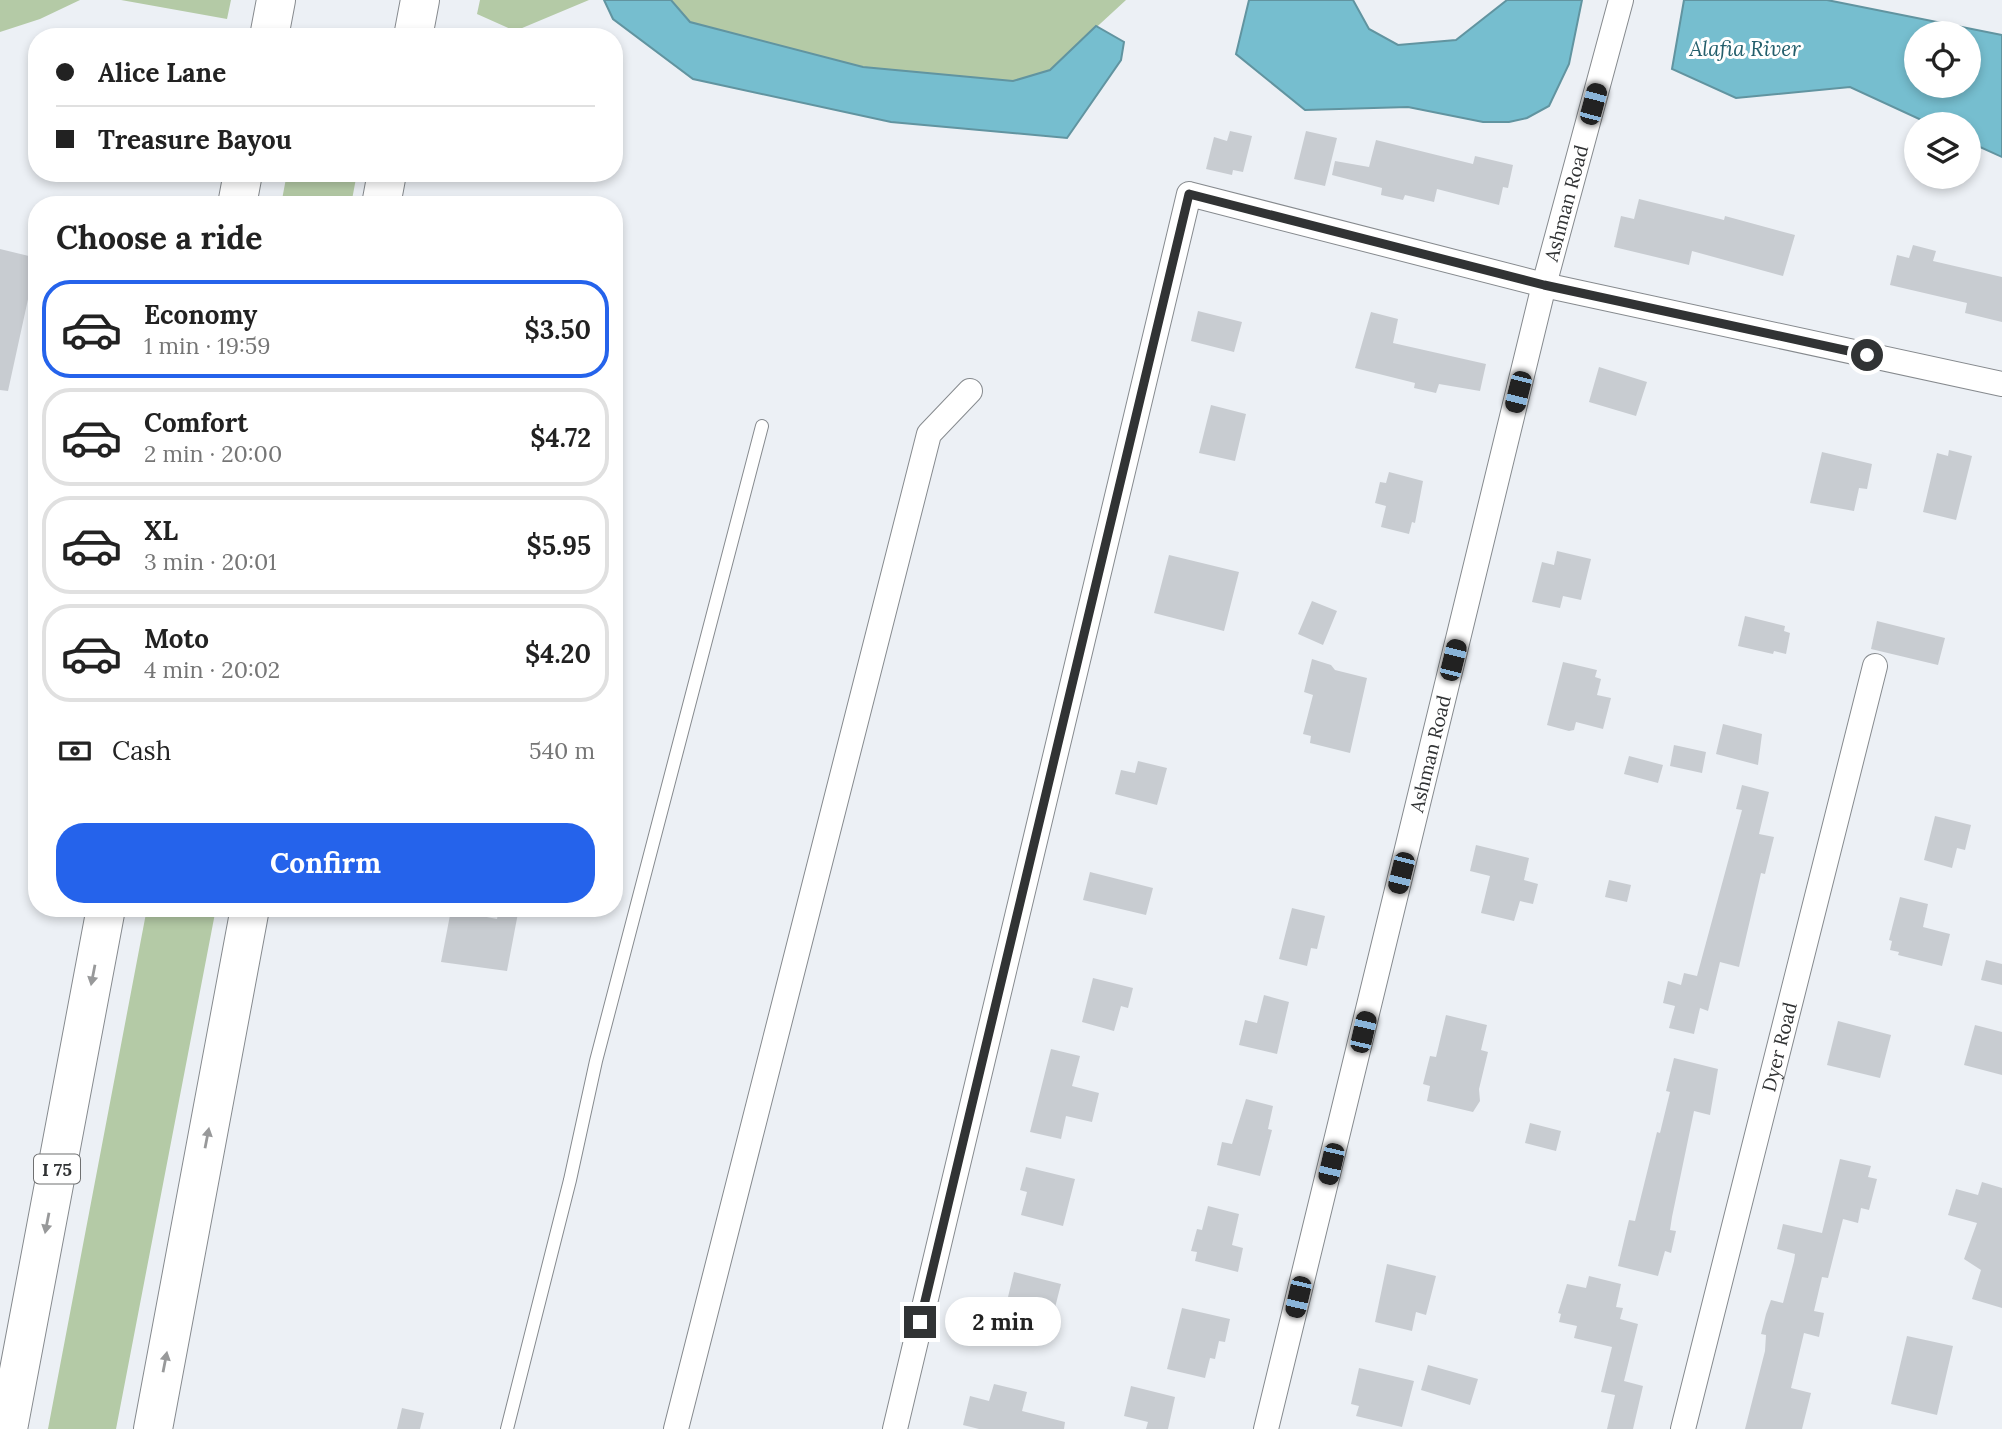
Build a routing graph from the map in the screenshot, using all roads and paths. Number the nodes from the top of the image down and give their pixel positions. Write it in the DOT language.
graph roads {
  1 [pos="276,0"];
  2 [pos="1621,0"];
  3 [pos="271,28"];
  4 [pos="1544,285"];
  5 [pos="2002,384"];
  6 [pos="970,391"];
  7 [pos="762,426"];
  8 [pos="1875,666"];
  9 [pos="104,917"];
  10 [pos="248,917"];
  11 [pos="8,1429"];
  12 [pos="153,1429"];
  13 [pos="507,1429"];
  14 [pos="676,1429"];
  15 [pos="895,1429"];
  16 [pos="1266,1429"];
  17 [pos="1683,1429"];
  1 -- 3 [label="highway"];
  2 -- 4 [label="street, Ashman Road"];
  4 -- 5 [label="street"];
  4 -- 15 [label="street"];
  4 -- 16 [label="street, Ashman Road"];
  6 -- 14 [label="street"];
  7 -- 13 [label="lane"];
  8 -- 17 [label="street, Dyer Road"];
  9 -- 11 [label="highway, I 75, one-way"];
  12 -- 10 [label="highway, one-way"];
}
